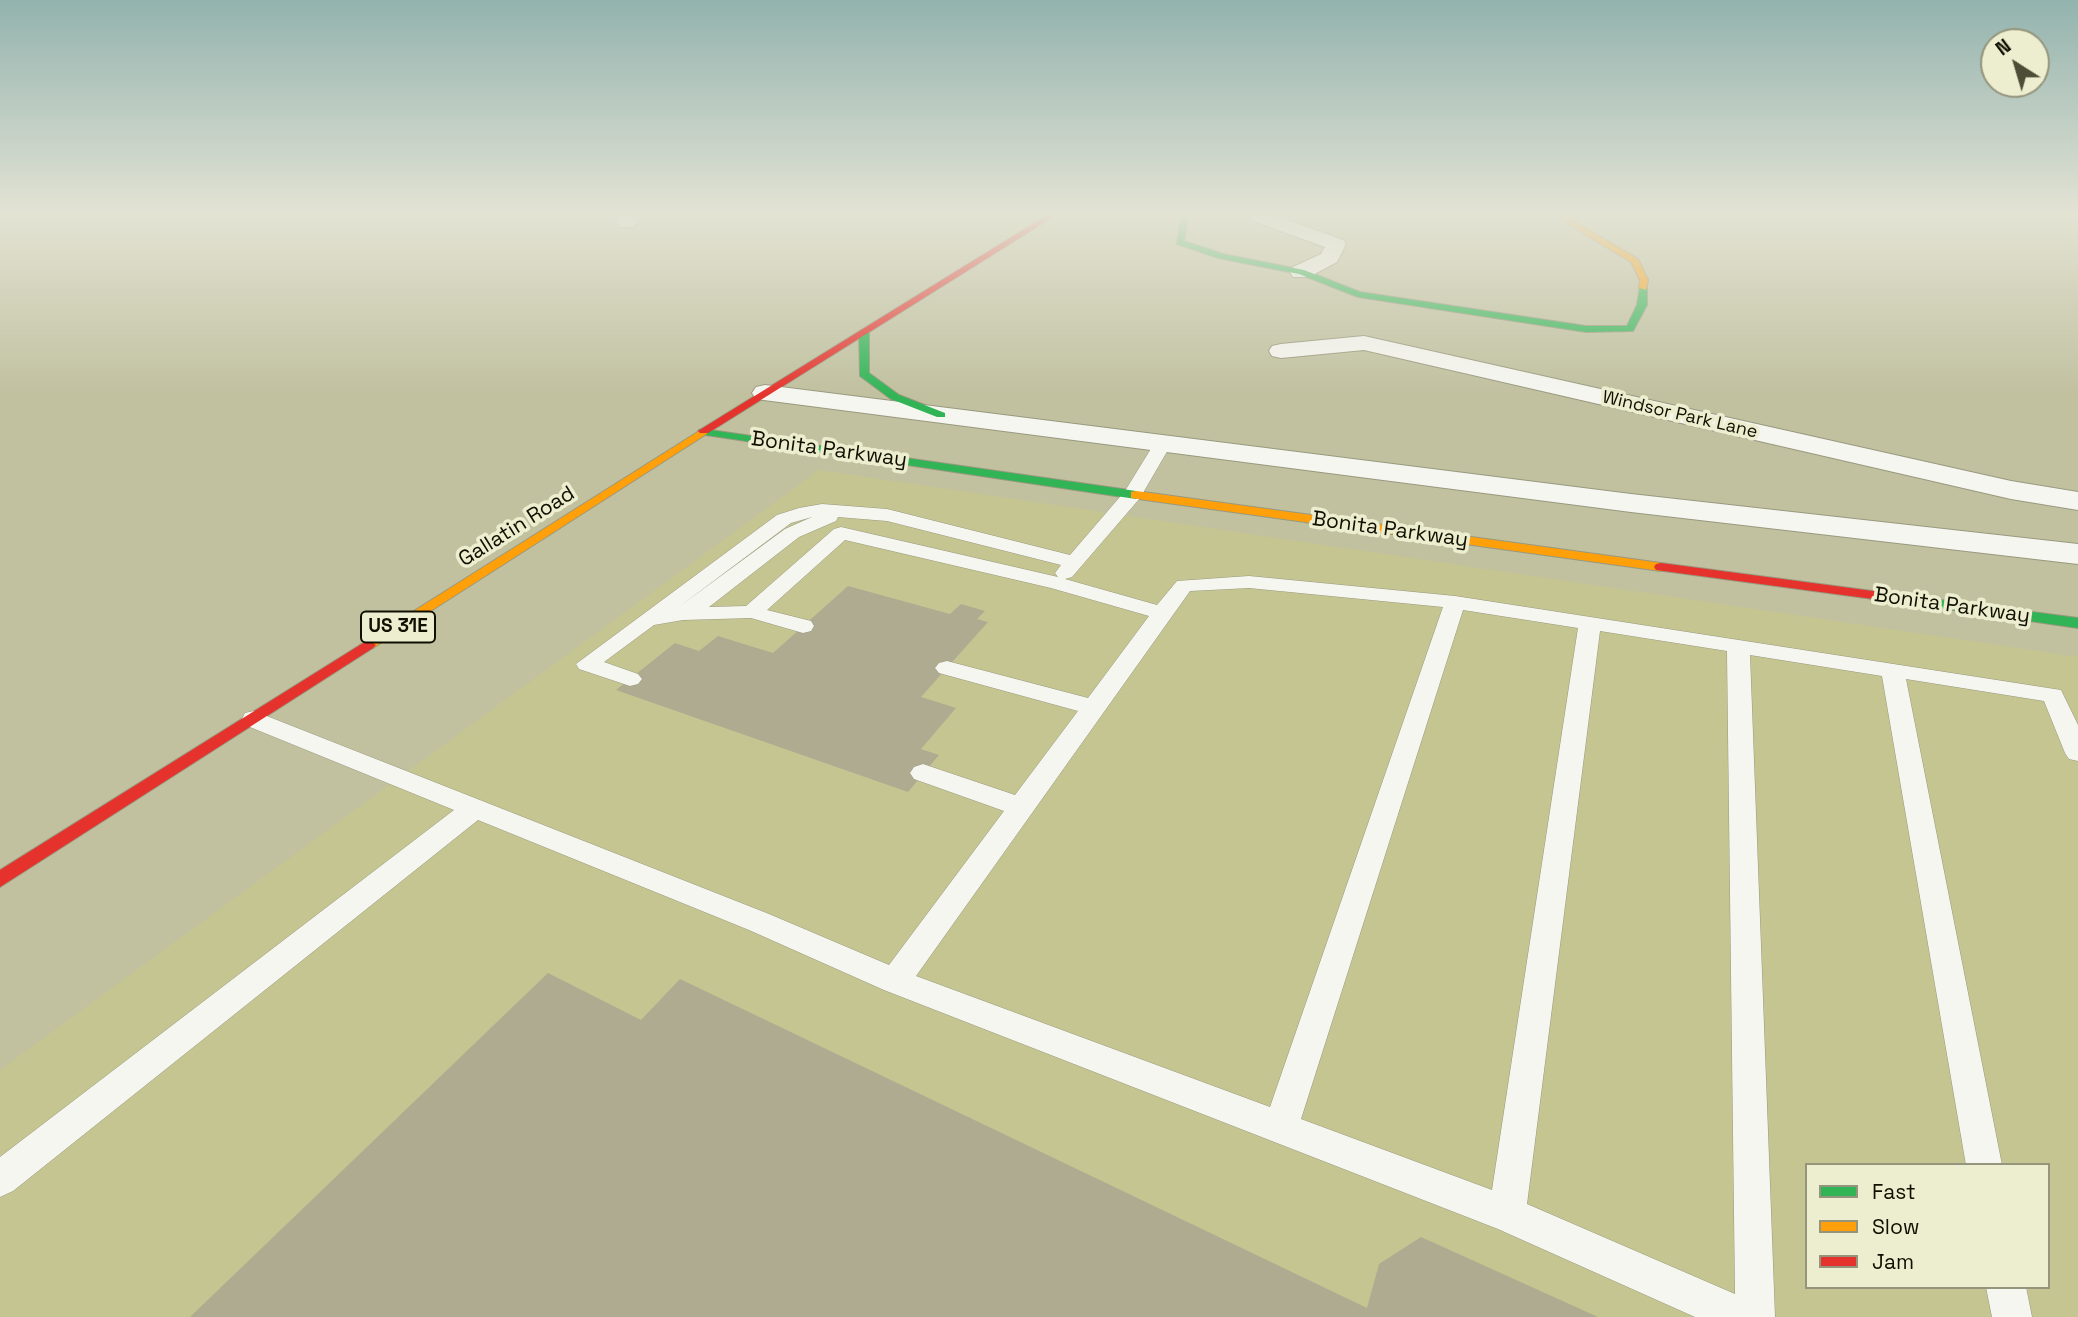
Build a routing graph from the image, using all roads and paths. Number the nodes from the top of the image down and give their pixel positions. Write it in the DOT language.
graph roads {
  1 [pos="959,273"];
  2 [pos="1305,273"];
  3 [pos="1641,273"];
  4 [pos="864,332"];
  5 [pos="1281,351"];
  6 [pos="765,393"];
  7 [pos="941,415"];
  8 [pos="703,432"];
  9 [pos="1163,443"];
  10 [pos="1133,494"];
  11 [pos="2078,501"];
  12 [pos="842,512"];
  13 [pos="2073,557"];
  14 [pos="1075,562"];
  15 [pos="1056,583"];
  16 [pos="1455,602"];
  17 [pos="752,612"];
  18 [pos="1162,613"];
  19 [pos="683,614"];
  20 [pos="646,620"];
  21 [pos="1590,623"];
  22 [pos="2078,623"];
  23 [pos="803,626"];
  24 [pos="1738,646"];
  25 [pos="947,668"];
  26 [pos="1893,670"];
  27 [pos="630,679"];
  28 [pos="1093,707"];
  29 [pos="254,719"];
  30 [pos="2078,753"];
  31 [pos="923,773"];
  32 [pos="1021,807"];
  33 [pos="475,808"];
  34 [pos="0,880"];
  35 [pos="895,981"];
  36 [pos="1282,1127"];
  37 [pos="1984,1163"];
  38 [pos="0,1179"];
  39 [pos="1507,1214"];
  40 [pos="2006,1289"];
  41 [pos="1741,1317"];
  42 [pos="1755,1317"];
  43 [pos="2012,1317"];
  1 -- 4 [label="street, Gallatin Road / US 31E"];
  2 -- 3 [label="street"];
  4 -- 6 [label="street, Gallatin Road / US 31E"];
  4 -- 7 [label="street"];
  5 -- 11 [label="street, Windsor Park Lane"];
  6 -- 7 [label="street"];
  6 -- 8 [label="street, Gallatin Road / US 31E"];
  7 -- 9 [label="street"];
  8 -- 10 [label="street, Bonita Parkway"];
  8 -- 29 [label="street, Gallatin Road / US 31E"];
  9 -- 10 [label="lane"];
  9 -- 13 [label="street"];
  10 -- 14 [label="lane"];
  10 -- 22 [label="street, Bonita Parkway"];
  12 -- 14 [label="lane"];
  12 -- 19 [label="lane"];
  12 -- 20 [label="lane"];
  14 -- 15 [label="lane"];
  15 -- 17 [label="lane"];
  15 -- 18 [label="lane"];
  16 -- 18 [label="lane"];
  16 -- 21 [label="lane"];
  16 -- 36 [label="lane"];
  17 -- 19 [label="lane"];
  17 -- 23 [label="lane"];
  18 -- 28 [label="lane"];
  19 -- 20 [label="lane"];
  20 -- 27 [label="lane"];
  21 -- 24 [label="lane"];
  21 -- 39 [label="lane"];
  24 -- 26 [label="lane"];
  24 -- 42 [label="lane"];
  25 -- 28 [label="lane"];
  26 -- 30 [label="lane"];
  26 -- 37 [label="lane"];
  28 -- 32 [label="lane"];
  29 -- 33 [label="lane"];
  29 -- 34 [label="street, Gallatin Road / US 31E"];
  31 -- 32 [label="lane"];
  32 -- 35 [label="lane"];
  33 -- 35 [label="lane"];
  33 -- 38 [label="lane"];
  35 -- 36 [label="lane"];
  36 -- 39 [label="lane"];
  39 -- 41 [label="lane"];
  40 -- 43 [label="lane"];
}
